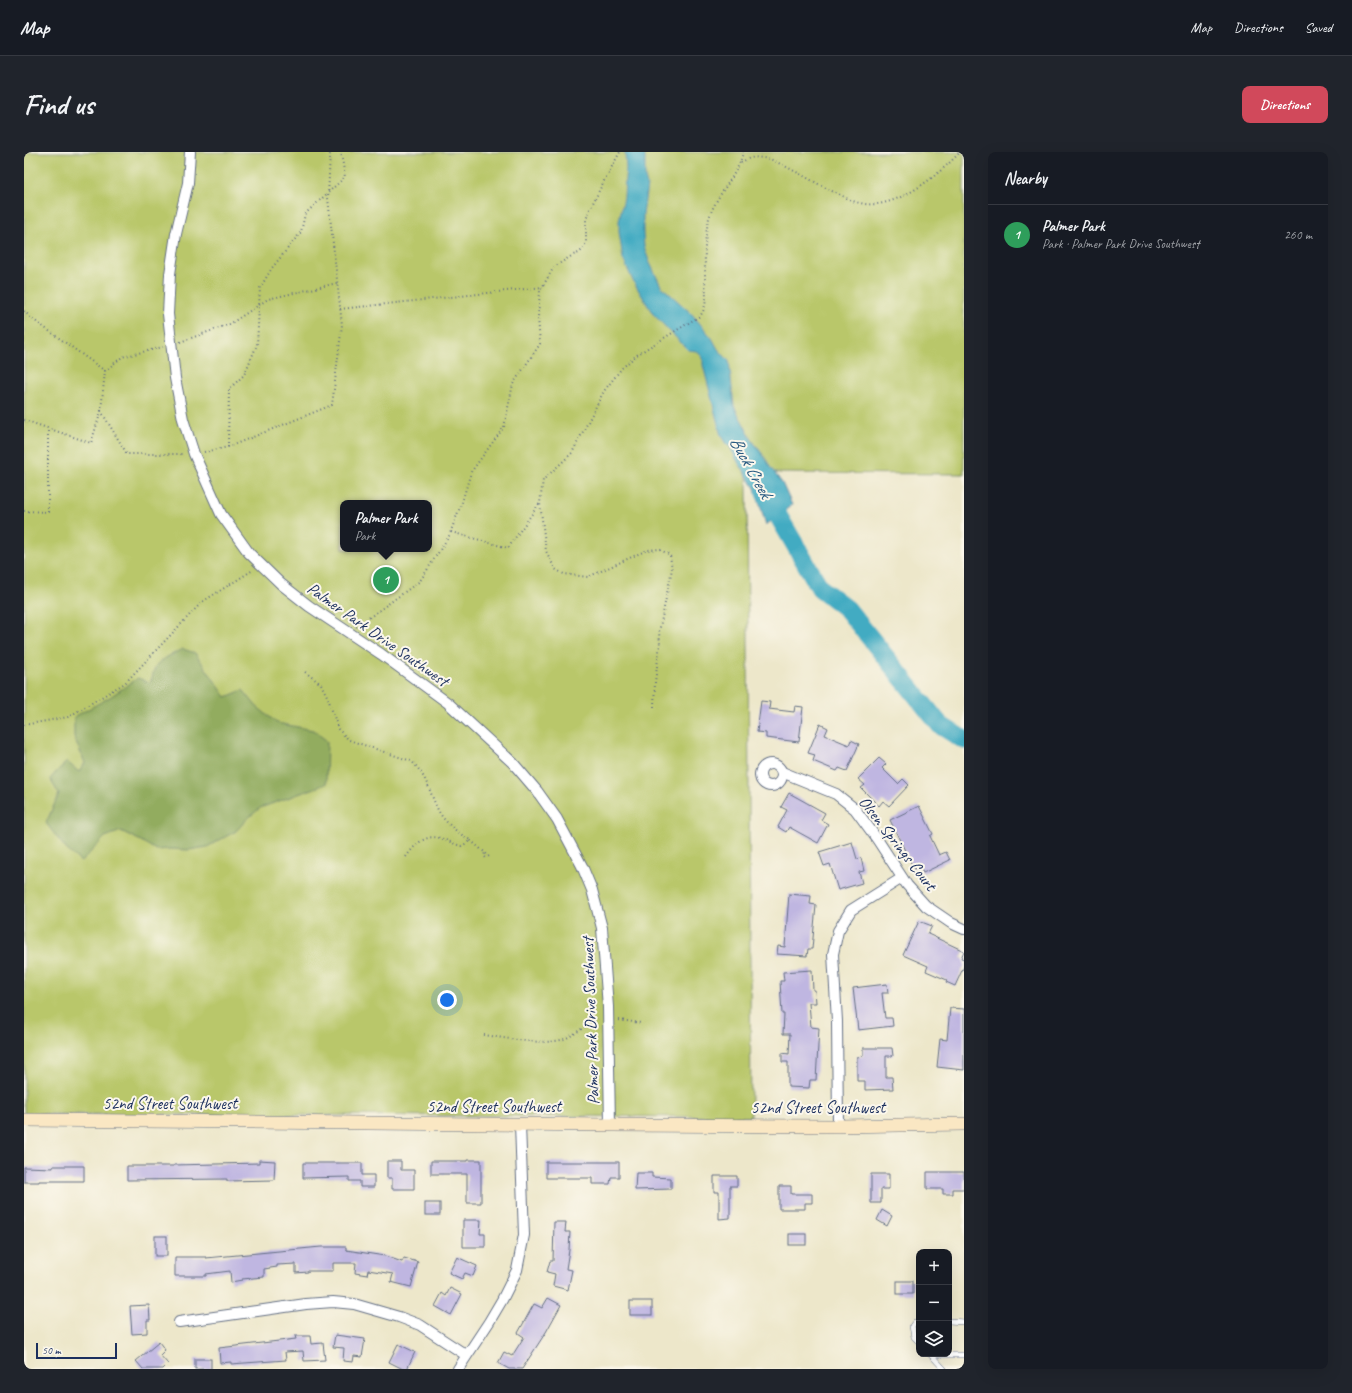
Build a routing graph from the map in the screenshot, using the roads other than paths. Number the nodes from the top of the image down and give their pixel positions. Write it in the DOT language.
graph roads {
  1 [pos="190,152"];
  2 [pos="782,772"];
  3 [pos="902,878"];
  4 [pos="964,929"];
  5 [pos="24,1120"];
  6 [pos="520,1124"];
  7 [pos="964,1124"];
  8 [pos="610,1125"];
  9 [pos="838,1126"];
  10 [pos="952,1321"];
  11 [pos="179,1322"];
  12 [pos="916,1322"];
  13 [pos="964,1322"];
  14 [pos="916,1339"];
  15 [pos="466,1355"];
  16 [pos="952,1355"];
  17 [pos="964,1355"];
  18 [pos="933,1357"];
  19 [pos="458,1369"];
  20 [pos="944,1369"];
  1 -- 8 [label="street, Palmer Park Drive Southwest"];
  2 -- 3 [label="street, Olsen Springs Court"];
  3 -- 4 [label="street, Olsen Springs Court"];
  3 -- 9 [label="street"];
  5 -- 6 [label="street, 52nd Street Southwest"];
  6 -- 8 [label="street, 52nd Street Southwest"];
  6 -- 15 [label="street"];
  7 -- 9 [label="street, 52nd Street Southwest"];
  8 -- 9 [label="street, 52nd Street Southwest"];
  10 -- 13 [label="lane"];
  11 -- 15 [label="street"];
  12 -- 14 [label="lane"];
  15 -- 19 [label="street"];
  16 -- 17 [label="lane"];
  18 -- 20 [label="lane"];
}
